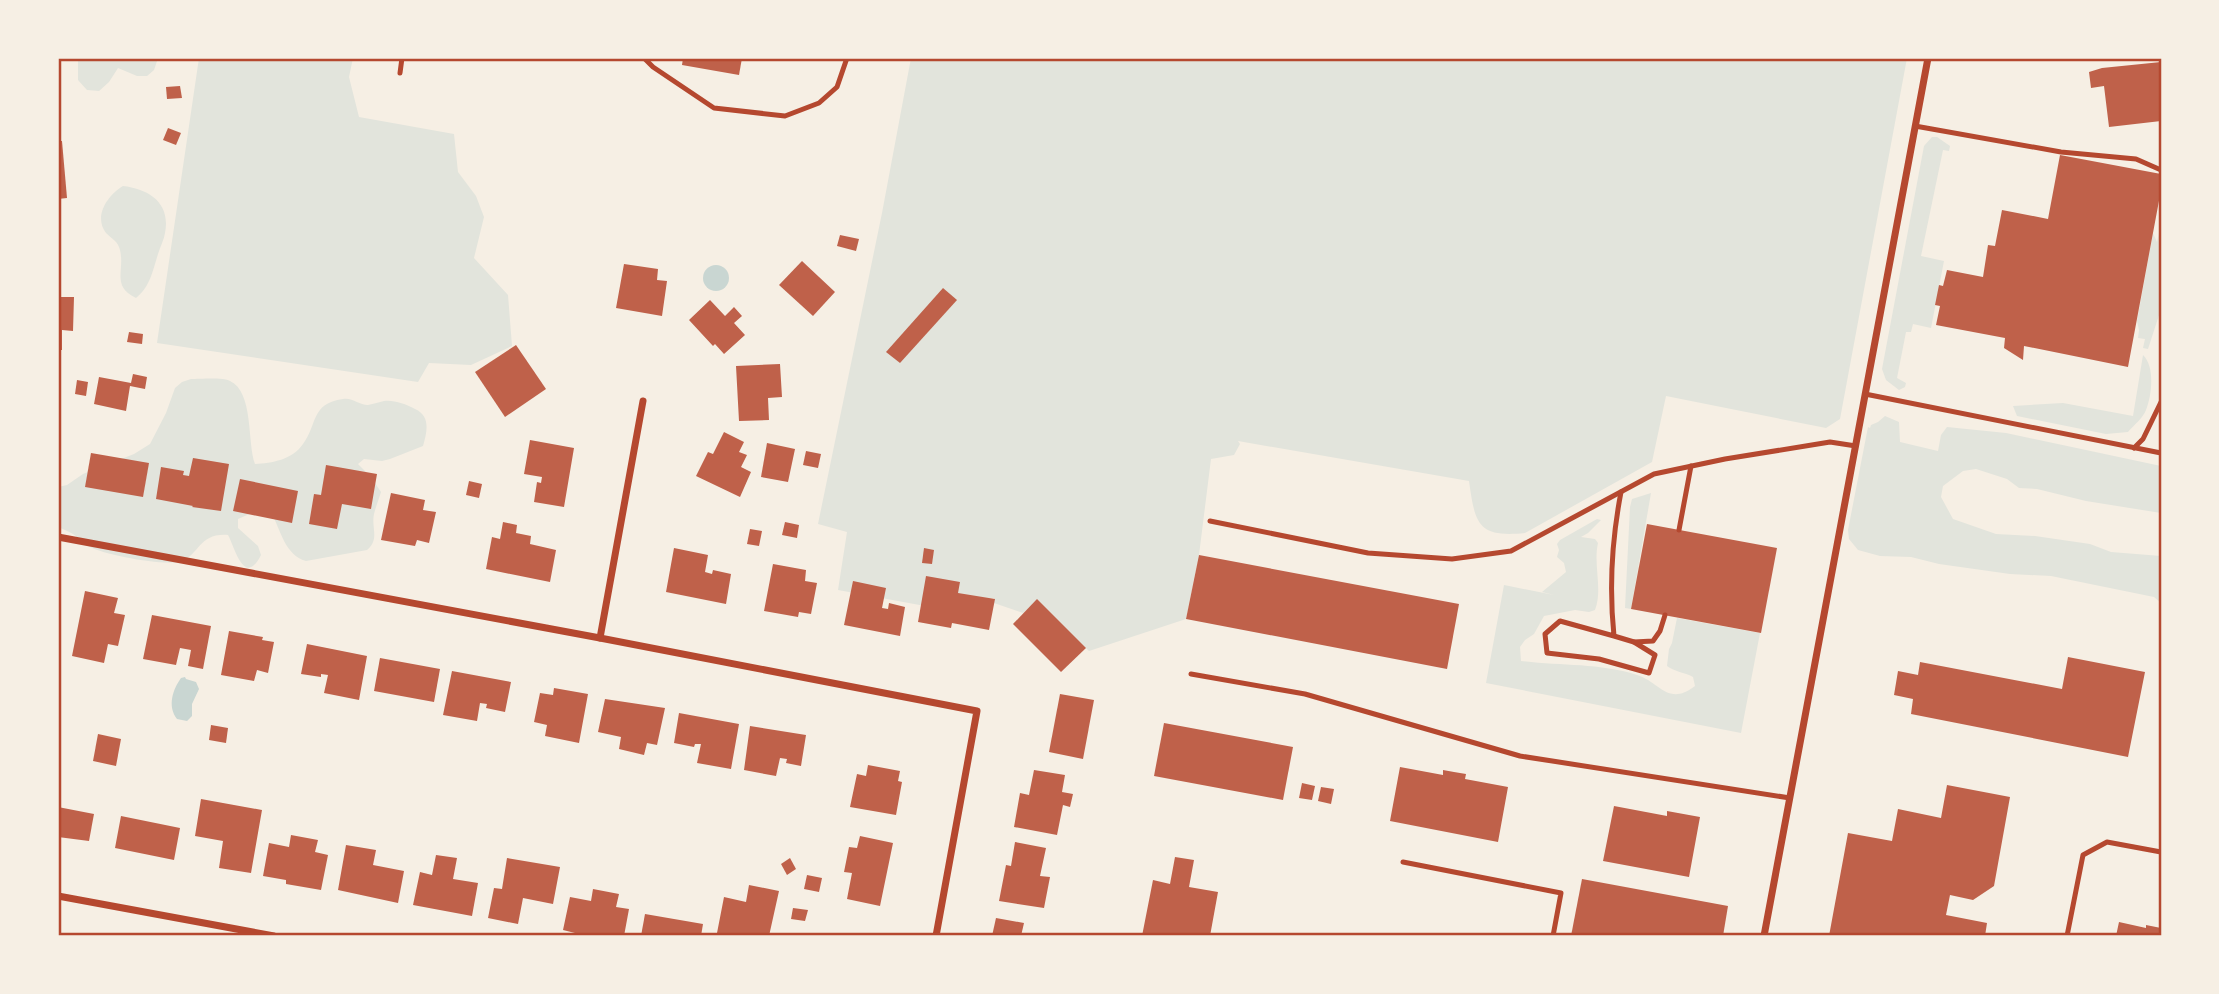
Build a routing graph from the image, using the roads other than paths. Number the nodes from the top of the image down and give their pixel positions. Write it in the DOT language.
graph roads {
  1 [pos="402,58"];
  2 [pos="644,58"];
  3 [pos="847,58"];
  4 [pos="1928,58"];
  5 [pos="400,73"];
  6 [pos="1915,126"];
  7 [pos="2161,170"];
  8 [pos="1865,394"];
  9 [pos="643,401"];
  10 [pos="2161,402"];
  11 [pos="1856,446"];
  12 [pos="2134,447"];
  13 [pos="2161,453"];
  14 [pos="1691,466"];
  15 [pos="1621,492"];
  16 [pos="1210,521"];
  17 [pos="1679,530"];
  18 [pos="58,537"];
  19 [pos="1665,615"];
  20 [pos="1614,636"];
  21 [pos="600,638"];
  22 [pos="1634,642"];
  23 [pos="1191,674"];
  24 [pos="1790,798"];
  25 [pos="2161,852"];
  26 [pos="1403,862"];
  27 [pos="58,896"];
  28 [pos="274,936"];
  29 [pos="936,936"];
  30 [pos="1553,936"];
  31 [pos="1765,936"];
  32 [pos="2067,936"];
  1 -- 5 [label="lane"];
  2 -- 3 [label="lane"];
  4 -- 6 [label="street"];
  6 -- 7 [label="lane"];
  6 -- 8 [label="street"];
  8 -- 11 [label="street"];
  8 -- 12 [label="lane"];
  9 -- 21 [label="street"];
  10 -- 12 [label="lane"];
  11 -- 14 [label="lane"];
  11 -- 24 [label="street"];
  12 -- 13 [label="lane"];
  14 -- 15 [label="lane"];
  14 -- 17 [label="lane"];
  15 -- 16 [label="lane"];
  15 -- 20 [label="lane"];
  18 -- 21 [label="street"];
  19 -- 22 [label="lane"];
  20 -- 22 [label="lane"];
  20 -- 22 [label="lane"];
  21 -- 29 [label="street"];
  23 -- 24 [label="lane"];
  24 -- 31 [label="street"];
  25 -- 32 [label="lane"];
  26 -- 30 [label="lane"];
  27 -- 28 [label="street"];
}
